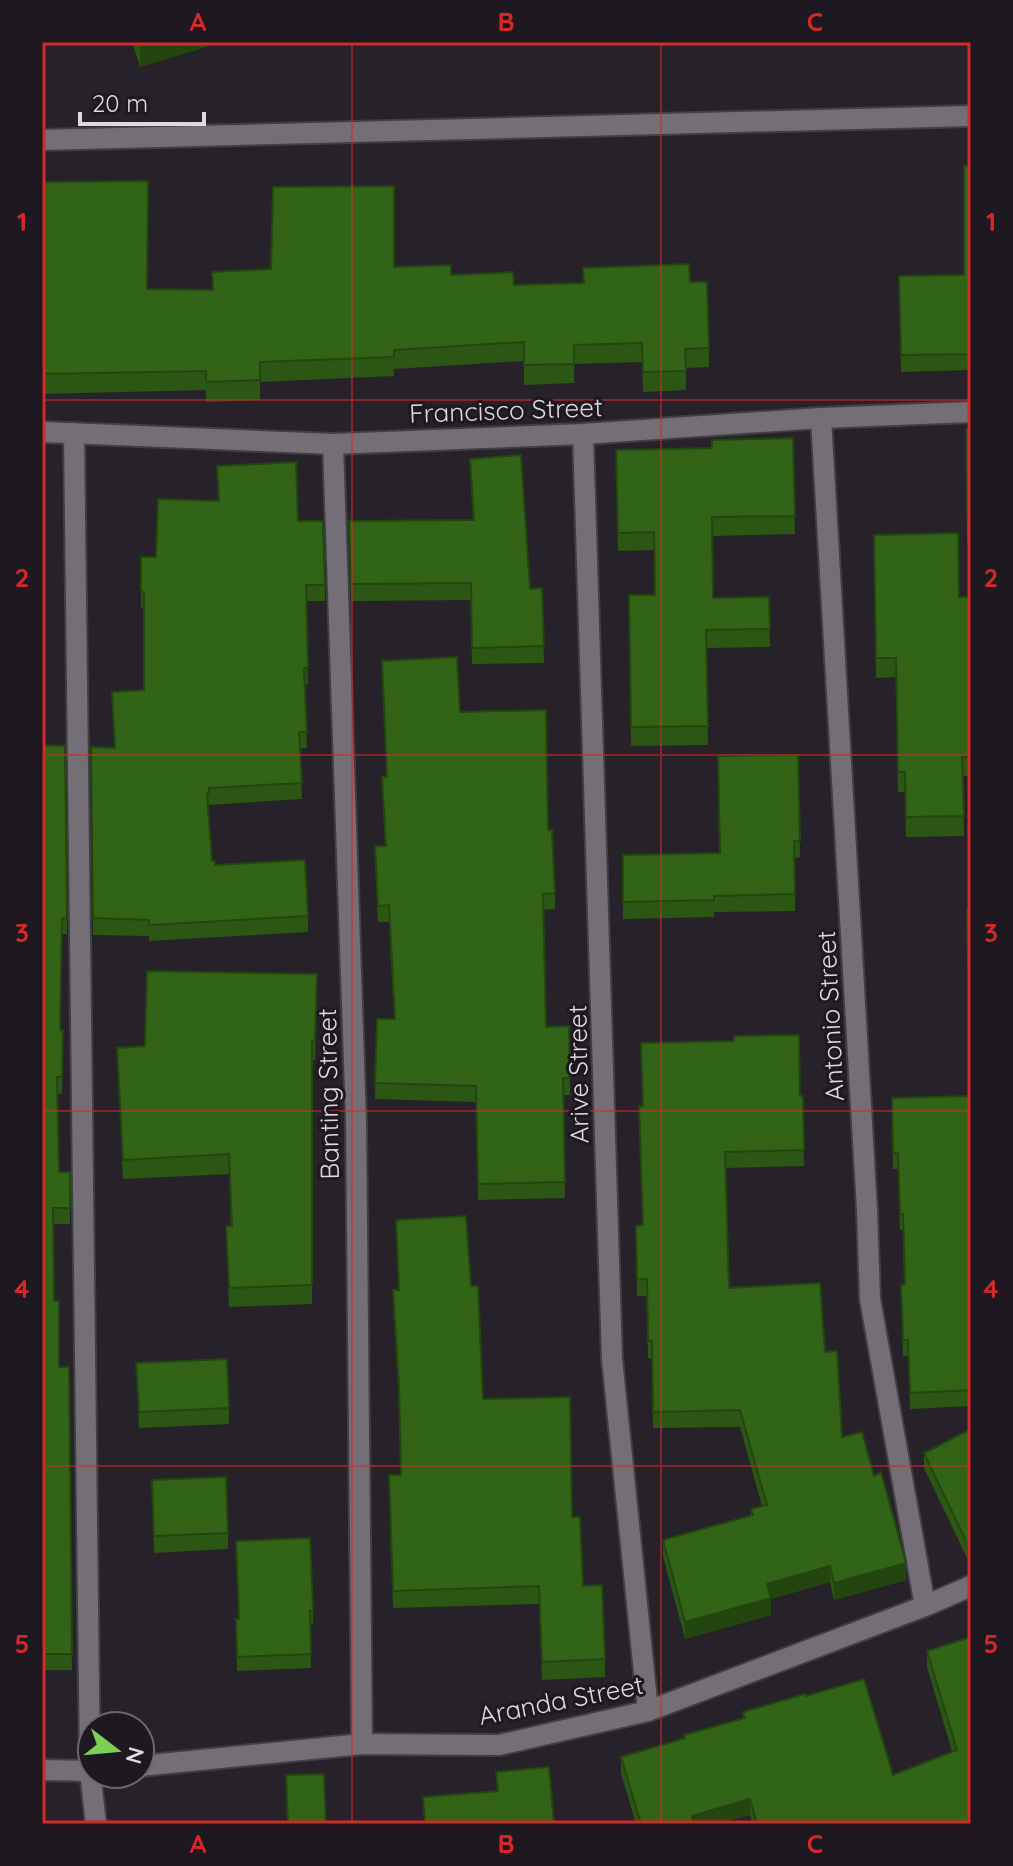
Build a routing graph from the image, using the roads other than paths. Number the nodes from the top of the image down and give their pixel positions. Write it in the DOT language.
graph roads {
  1 [pos="971,116"];
  2 [pos="42,140"];
  3 [pos="971,412"];
  4 [pos="821,418"];
  5 [pos="42,432"];
  6 [pos="74,433"];
  7 [pos="583,434"];
  8 [pos="333,444"];
  9 [pos="971,1586"];
  10 [pos="925,1606"];
  11 [pos="90,1710"];
  12 [pos="648,1711"];
  13 [pos="362,1744"];
  14 [pos="156,1764"];
  15 [pos="42,1770"];
  16 [pos="76,1771"];
  17 [pos="93,1790"];
  18 [pos="96,1824"];
  1 -- 2 [label="street"];
  3 -- 4 [label="street, Francisco Street"];
  4 -- 7 [label="street, Francisco Street"];
  4 -- 10 [label="street, Antonio Street"];
  5 -- 6 [label="street, Francisco Street"];
  6 -- 8 [label="street, Francisco Street"];
  6 -- 11 [label="street"];
  7 -- 8 [label="street, Francisco Street"];
  7 -- 12 [label="street, Arive Street"];
  8 -- 13 [label="street, Banting Street"];
  9 -- 10 [label="street, Aranda Street"];
  10 -- 12 [label="street, Aranda Street"];
  12 -- 13 [label="street, Aranda Street"];
  13 -- 14 [label="street, Aranda Street"];
  15 -- 16 [label="street"];
  17 -- 18 [label="street"];
}
